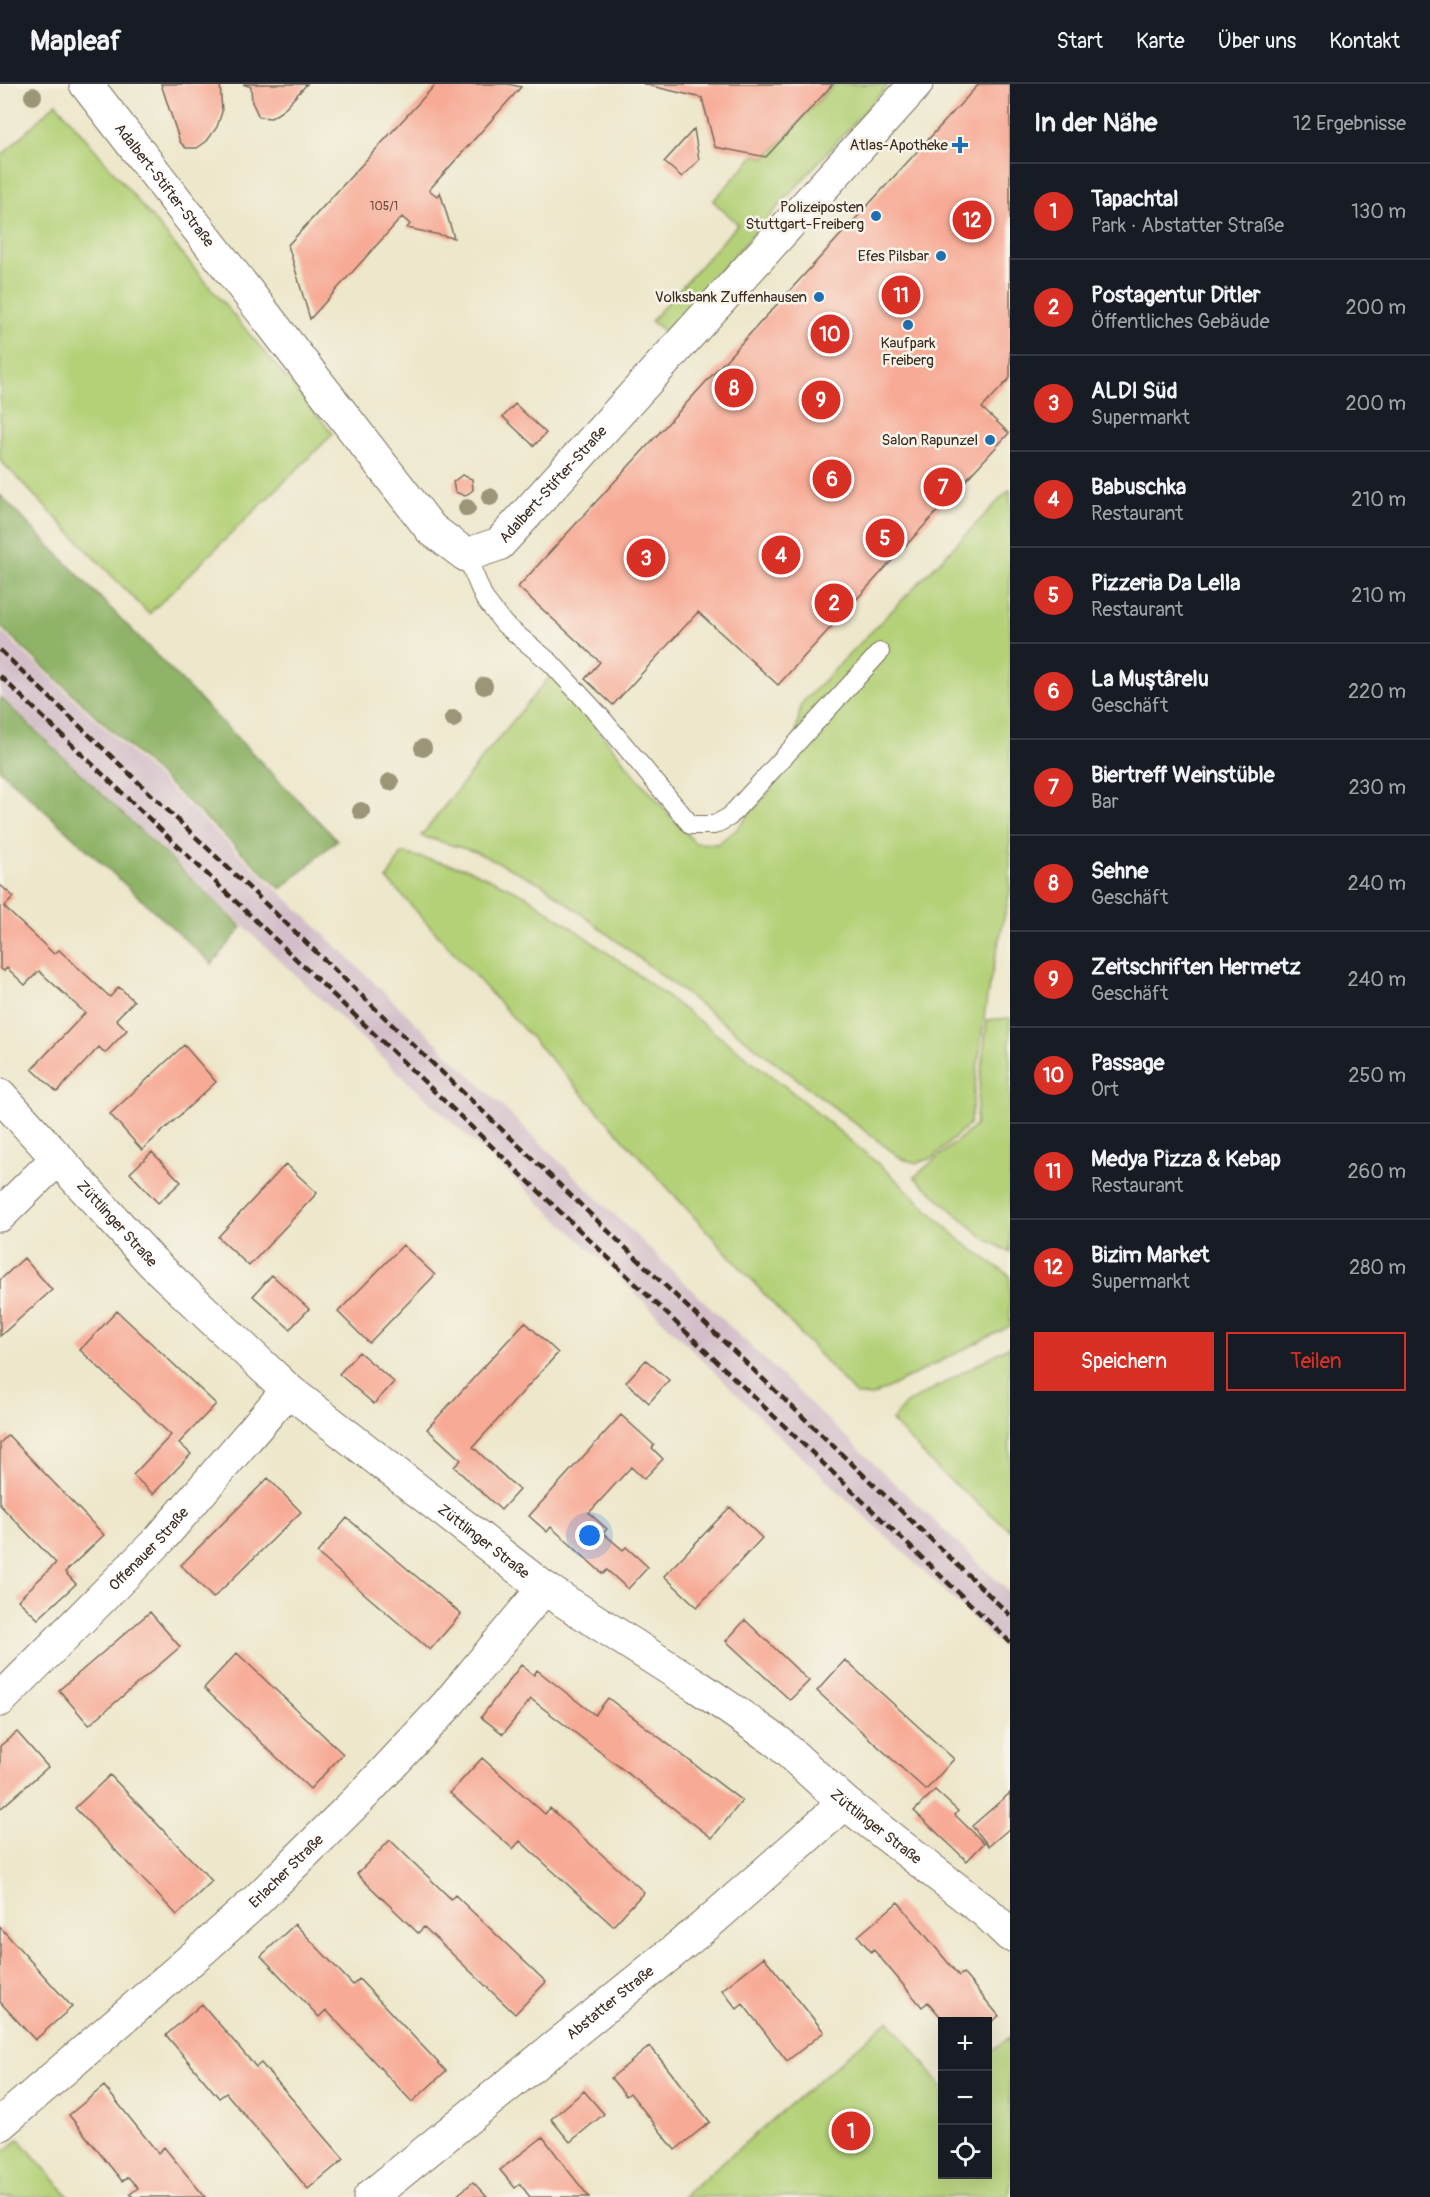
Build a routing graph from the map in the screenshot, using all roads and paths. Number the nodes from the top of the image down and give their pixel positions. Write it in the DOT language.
graph roads {
  1 [pos="86,84"];
  2 [pos="916,84"];
  3 [pos="466,555"];
  4 [pos="880,652"];
  5 [pos="0,1095"];
  6 [pos="58,1158"];
  7 [pos="0,1215"];
  8 [pos="288,1390"];
  9 [pos="544,1588"];
  10 [pos="0,1700"];
  11 [pos="844,1803"];
  12 [pos="1010,1935"];
  13 [pos="0,2124"];
  14 [pos="370,2197"];
  1 -- 3 [label="street, Adalbert-Stifter-Straße"];
  2 -- 3 [label="street, Adalbert-Stifter-Straße"];
  3 -- 4 [label="lane"];
  5 -- 6 [label="street, Züttlinger Straße"];
  6 -- 7 [label="street"];
  6 -- 8 [label="street, Züttlinger Straße"];
  8 -- 9 [label="street, Züttlinger Straße"];
  8 -- 10 [label="street, Offenauer Straße"];
  9 -- 11 [label="street, Züttlinger Straße"];
  9 -- 13 [label="street, Erlacher Straße"];
  11 -- 12 [label="street, Züttlinger Straße"];
  11 -- 14 [label="street, Abstatter Straße"];
}
